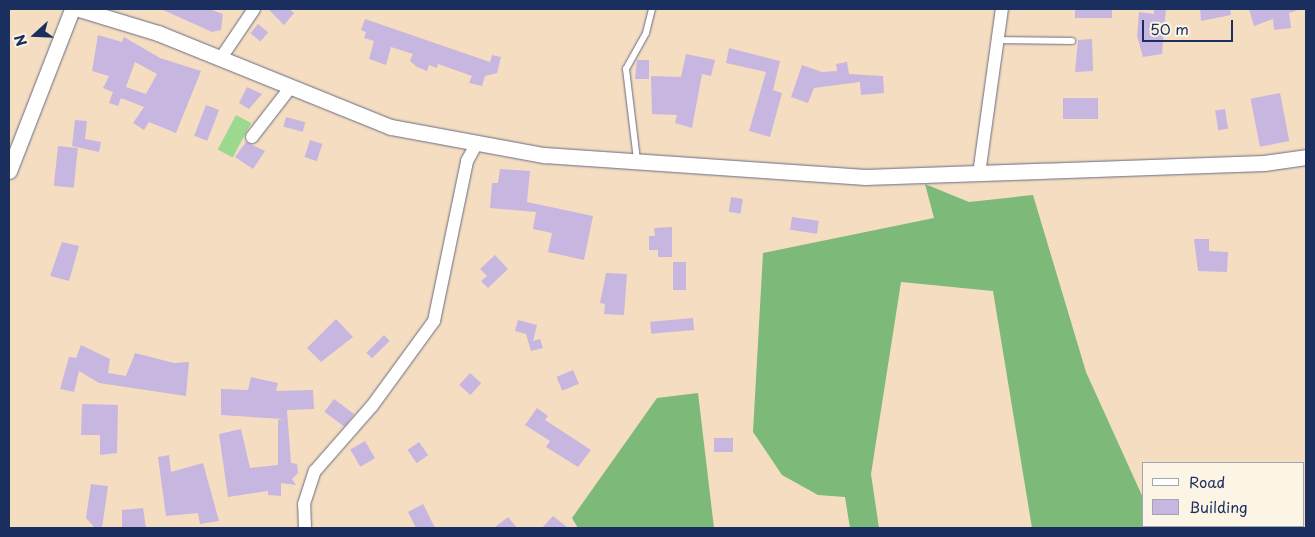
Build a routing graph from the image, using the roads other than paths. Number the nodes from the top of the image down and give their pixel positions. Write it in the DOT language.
graph roads {
  1 [pos="72,9"];
  2 [pos="80,9"];
  3 [pos="254,9"];
  4 [pos="652,9"];
  5 [pos="1002,9"];
  6 [pos="998,40"];
  7 [pos="1072,41"];
  8 [pos="221,58"];
  9 [pos="290,88"];
  10 [pos="252,137"];
  11 [pos="476,145"];
  12 [pos="1306,157"];
  13 [pos="637,160"];
  14 [pos="9,171"];
  15 [pos="979,174"];
  16 [pos="304,528"];
  1 -- 14 [label="street"];
  2 -- 8 [label="street"];
  3 -- 8 [label="street"];
  4 -- 13 [label="lane"];
  5 -- 6 [label="street"];
  6 -- 7 [label="lane"];
  6 -- 15 [label="street"];
  8 -- 9 [label="street"];
  9 -- 10 [label="street"];
  9 -- 11 [label="street"];
  11 -- 13 [label="street"];
  11 -- 16 [label="street"];
  12 -- 15 [label="street"];
  13 -- 15 [label="street"];
}
